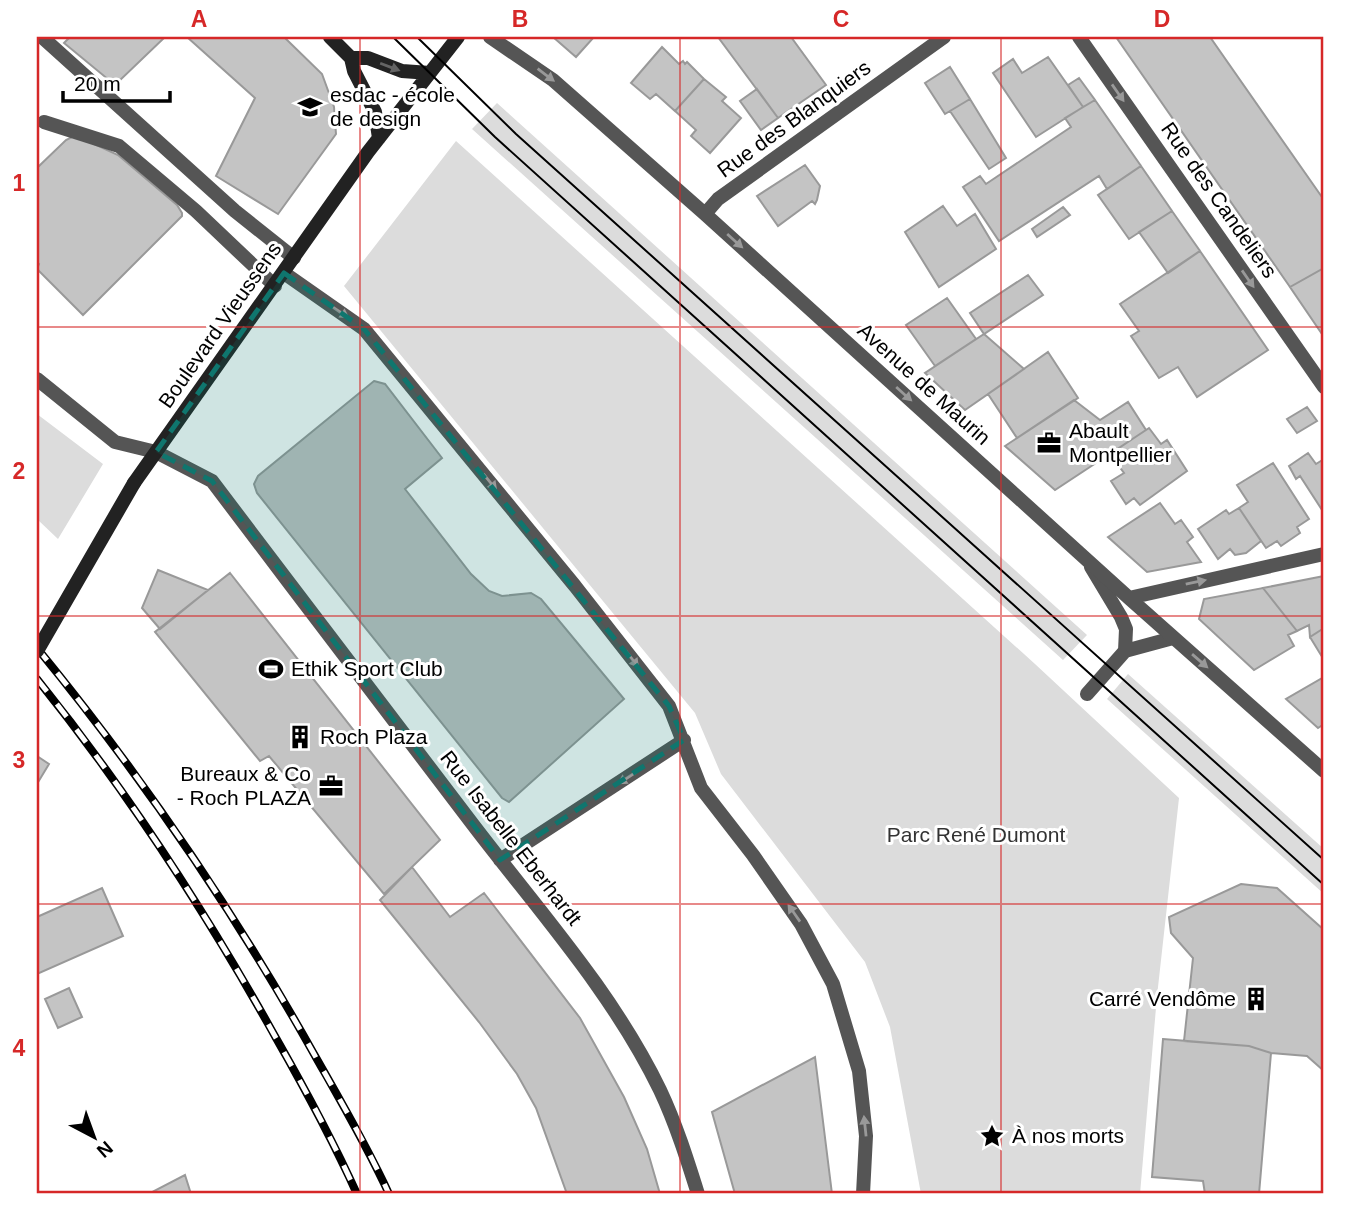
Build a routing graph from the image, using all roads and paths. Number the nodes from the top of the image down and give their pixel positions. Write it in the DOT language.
graph roads {
  1 [pos="42,37"];
  2 [pos="330,37"];
  3 [pos="458,37"];
  4 [pos="489,37"];
  5 [pos="944,37"];
  6 [pos="1079,37"];
  7 [pos="351,58"];
  8 [pos="430,74"];
  9 [pos="44,122"];
  10 [pos="379,138"];
  11 [pos="705,214"];
  12 [pos="294,258"];
  13 [pos="284,273"];
  14 [pos="275,286"];
  15 [pos="37,379"];
  16 [pos="1324,387"];
  17 [pos="156,452"];
  18 [pos="1324,554"];
  19 [pos="1087,559"];
  20 [pos="1129,598"];
  21 [pos="1173,638"];
  22 [pos="37,651"];
  23 [pos="1125,651"];
  24 [pos="1087,694"];
  25 [pos="684,740"];
  26 [pos="1324,771"];
  27 [pos="500,860"];
  28 [pos="698,1194"];
  29 [pos="863,1194"];
  1 -- 12 [label="street"];
  2 -- 7 [label="main road"];
  3 -- 8 [label="main road, Boulevard Vieussens"];
  4 -- 11 [label="street, Avenue de Maurin, one-way"];
  5 -- 11 [label="street, Rue des Blanquiers"];
  6 -- 16 [label="street, Rue des Candeliers, one-way"];
  7 -- 8 [label="main road, one-way"];
  7 -- 10 [label="main road"];
  8 -- 10 [label="main road, Boulevard Vieussens"];
  9 -- 14 [label="street"];
  10 -- 12 [label="main road, Boulevard Vieussens"];
  11 -- 19 [label="street, Avenue de Maurin, one-way"];
  12 -- 13 [label="main road, Boulevard Vieussens"];
  13 -- 14 [label="main road, Boulevard Vieussens"];
  13 -- 25 [label="street, one-way"];
  14 -- 17 [label="main road, Boulevard Vieussens"];
  15 -- 17 [label="street, Rue Isabelle Eberhardt"];
  17 -- 22 [label="main road, Boulevard Vieussens, bridge"];
  17 -- 27 [label="street, Rue Isabelle Eberhardt"];
  20 -- 18 [label="street, one-way"];
  19 -- 20 [label="street, Avenue de Maurin"];
  19 -- 23 [label="street"];
  20 -- 21 [label="street, Avenue de Maurin"];
  21 -- 23 [label="street"];
  21 -- 26 [label="street, Avenue de Maurin, one-way"];
  23 -- 24 [label="street"];
  25 -- 27 [label="street, one-way"];
  29 -- 25 [label="street, one-way"];
  27 -- 28 [label="street, Rue Isabelle Eberhardt"];
}
